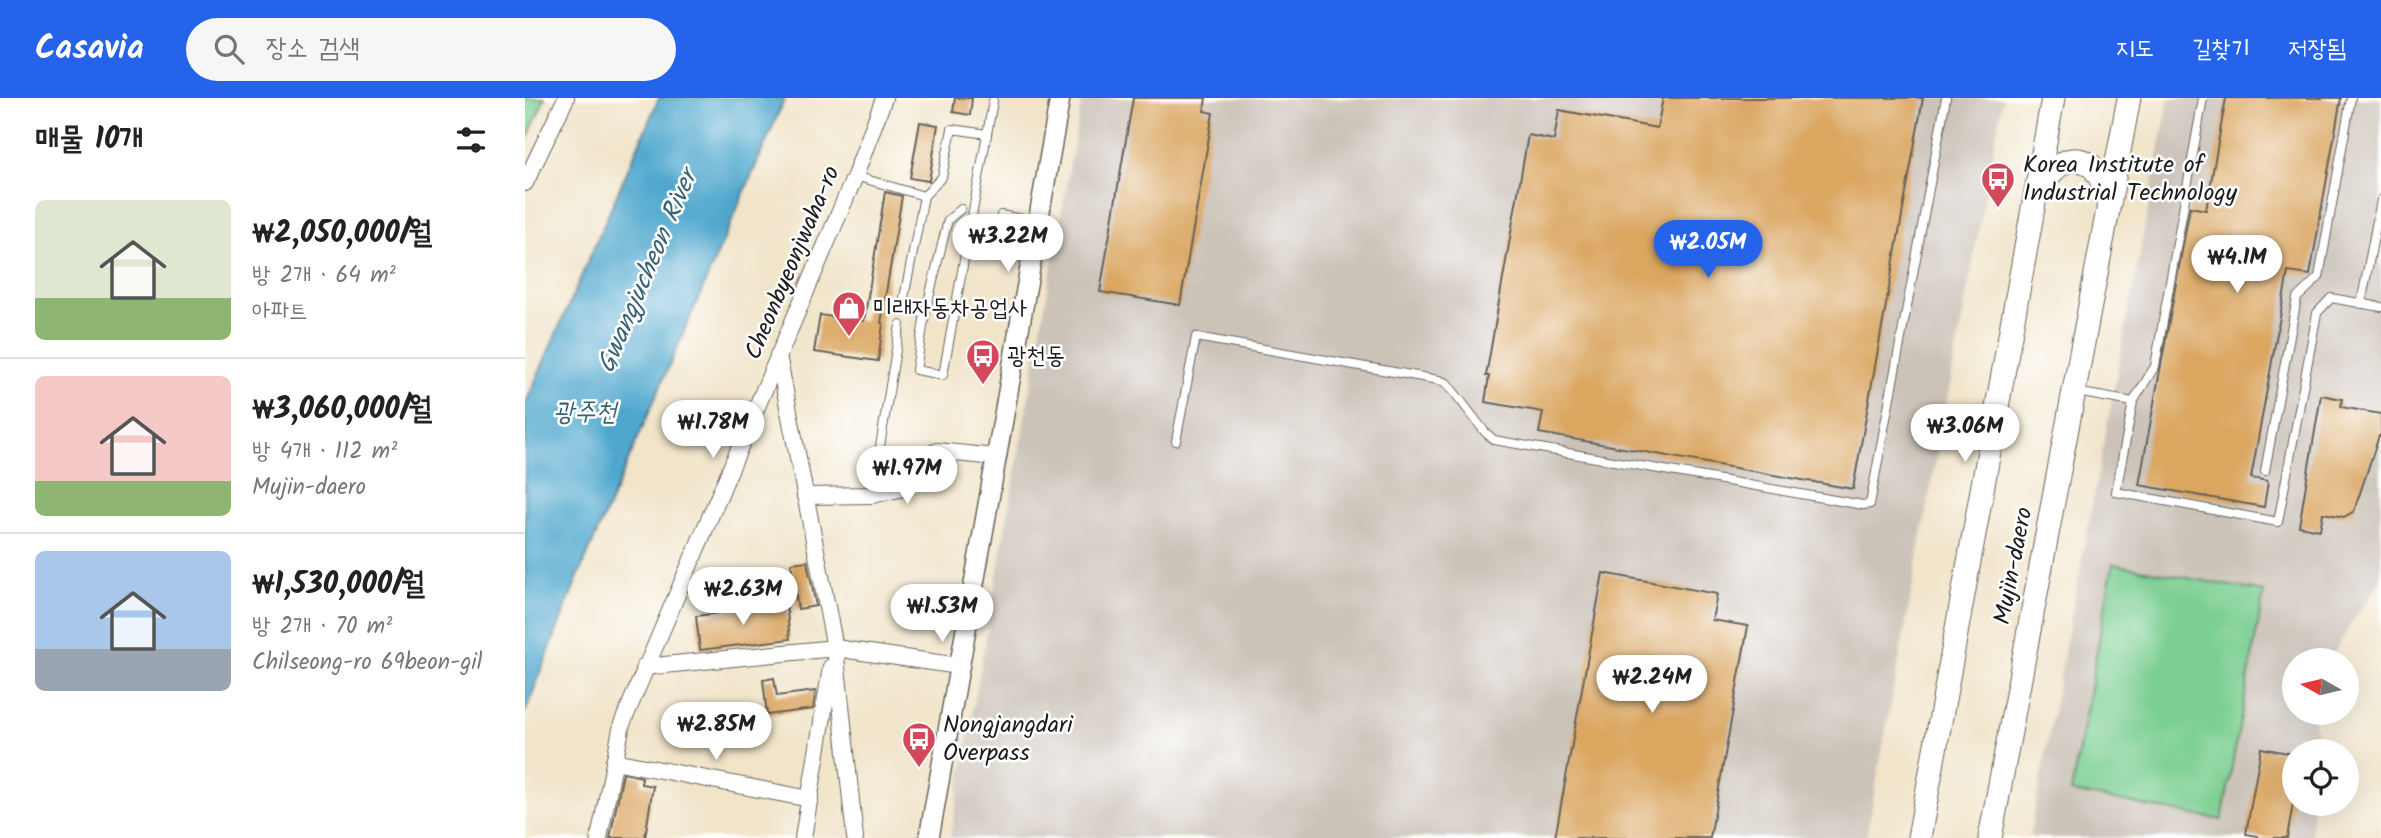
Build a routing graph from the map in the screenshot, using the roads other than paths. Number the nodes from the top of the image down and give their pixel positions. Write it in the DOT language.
graph roads {
  1 [pos="566,98"];
  2 [pos="884,98"];
  3 [pos="1060,98"];
  4 [pos="1946,98"];
  5 [pos="2053,98"];
  6 [pos="2129,98"];
  7 [pos="2203,98"];
  8 [pos="2351,98"];
  9 [pos="993,101"];
  10 [pos="987,134"];
  11 [pos="855,176"];
  12 [pos="525,183"];
  13 [pos="924,196"];
  14 [pos="2035,200"];
  15 [pos="2381,200"];
  16 [pos="961,209"];
  17 [pos="2108,210"];
  18 [pos="1001,215"];
  19 [pos="1037,222"];
  20 [pos="2361,304"];
  21 [pos="2381,307"];
  22 [pos="925,314"];
  23 [pos="900,325"];
  24 [pos="778,355"];
  25 [pos="2073,391"];
  26 [pos="2133,402"];
  27 [pos="1176,441"];
  28 [pos="995,457"];
  29 [pos="2265,471"];
  30 [pos="872,495"];
  31 [pos="805,496"];
  32 [pos="835,648"];
  33 [pos="959,666"];
  34 [pos="644,667"];
  35 [pos="614,761"];
  36 [pos="810,799"];
  37 [pos="599,838"];
  38 [pos="803,838"];
  39 [pos="855,838"];
  40 [pos="929,838"];
  41 [pos="1919,838"];
  42 [pos="1990,838"];
  1 -- 12 [label="street"];
  2 -- 11 [label="street, Cheonbyeonjwaha-ro"];
  3 -- 19 [label="street"];
  4 -- 27 [label="lane"];
  5 -- 14 [label="main road, Mujin-daero"];
  6 -- 17 [label="main road, Mujin-daero"];
  7 -- 26 [label="lane"];
  8 -- 29 [label="lane"];
  9 -- 10 [label="lane"];
  10 -- 13 [label="lane"];
  10 -- 22 [label="lane"];
  11 -- 13 [label="lane"];
  11 -- 24 [label="street, Cheonbyeonjwaha-ro"];
  13 -- 22 [label="lane"];
  14 -- 17 [label="main road"];
  14 -- 41 [label="main road, Mujin-daero"];
  15 -- 20 [label="lane"];
  16 -- 22 [label="lane"];
  17 -- 25 [label="main road, Mujin-daero"];
  18 -- 19 [label="lane"];
  19 -- 28 [label="street"];
  20 -- 21 [label="lane"];
  20 -- 26 [label="lane"];
  23 -- 30 [label="lane"];
  24 -- 31 [label="street"];
  24 -- 34 [label="street, Cheonbyeonjwaha-ro"];
  25 -- 26 [label="lane"];
  25 -- 42 [label="main road, Mujin-daero"];
  28 -- 30 [label="street"];
  28 -- 33 [label="street"];
  30 -- 31 [label="street"];
  31 -- 32 [label="street"];
  32 -- 33 [label="street"];
  32 -- 34 [label="street"];
  32 -- 36 [label="street"];
  32 -- 39 [label="street"];
  33 -- 40 [label="street"];
  34 -- 35 [label="street, Cheonbyeonjwaha-ro"];
  35 -- 36 [label="street"];
  35 -- 37 [label="street, Cheonbyeonjwaha-ro"];
  36 -- 38 [label="street"];
}
